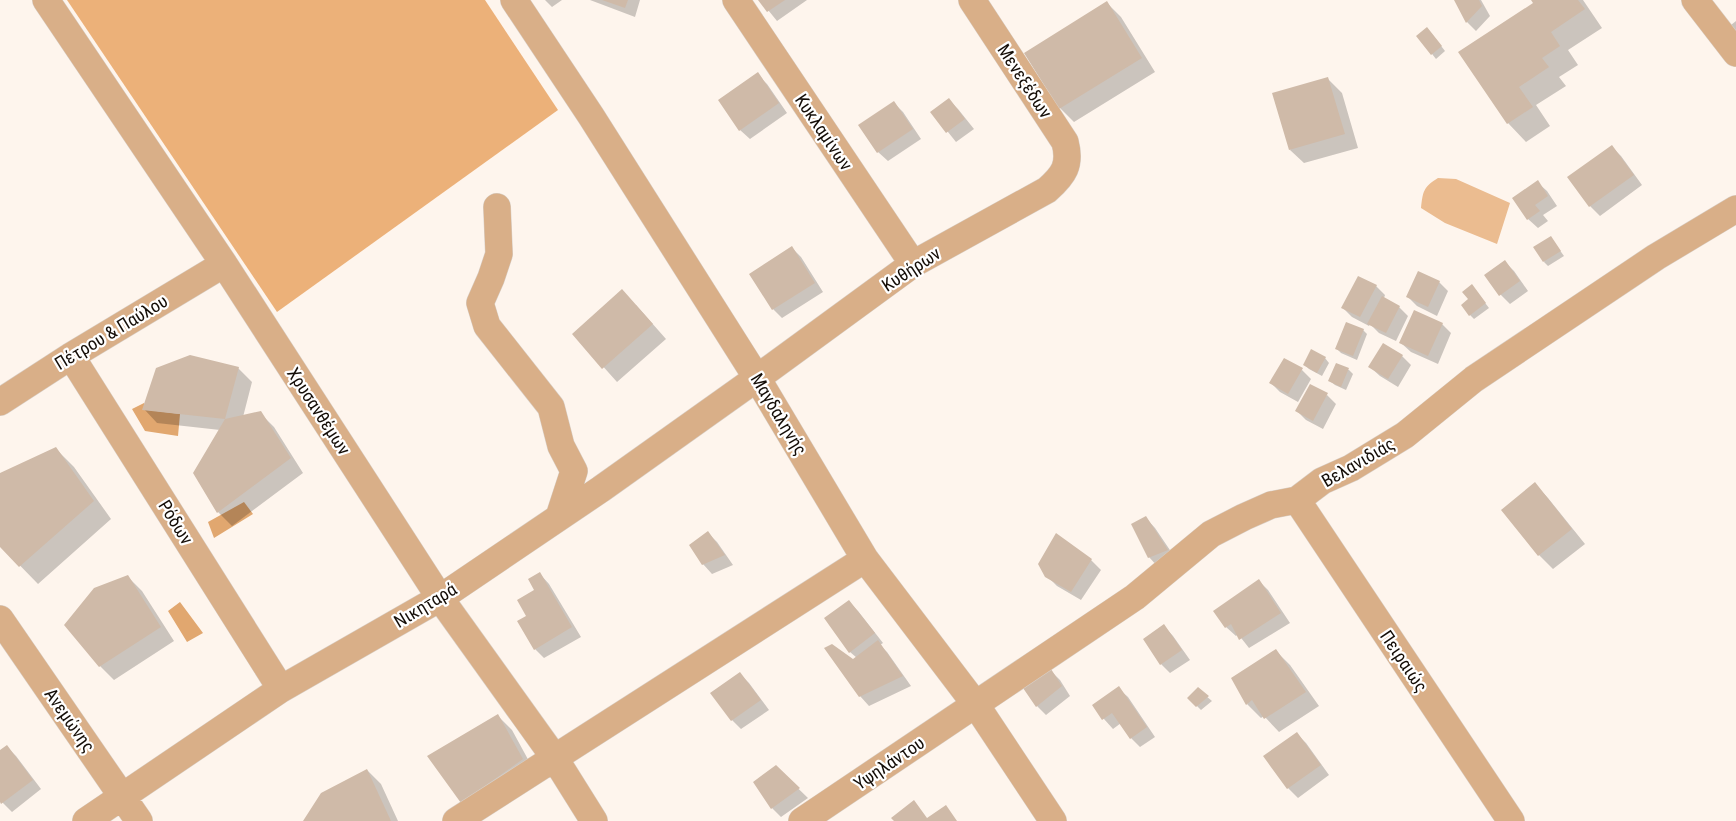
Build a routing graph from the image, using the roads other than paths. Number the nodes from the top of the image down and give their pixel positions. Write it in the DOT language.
graph roads {
  1 [pos="46,0"];
  2 [pos="514,0"];
  3 [pos="735,0"];
  4 [pos="972,0"];
  5 [pos="1695,0"];
  6 [pos="1736,53"];
  7 [pos="1066,166"];
  8 [pos="497,207"];
  9 [pos="1736,209"];
  10 [pos="224,264"];
  11 [pos="913,264"];
  12 [pos="71,356"];
  13 [pos="757,378"];
  14 [pos="0,402"];
  15 [pos="1297,500"];
  16 [pos="560,517"];
  17 [pos="865,559"];
  18 [pos="440,598"];
  19 [pos="0,619"];
  20 [pos="281,689"];
  21 [pos="976,705"];
  22 [pos="554,757"];
  23 [pos="122,795"];
  24 [pos="1502,818"];
  25 [pos="86,821"];
  26 [pos="139,821"];
  27 [pos="456,821"];
  28 [pos="594,821"];
  29 [pos="802,821"];
  30 [pos="1053,821"];
  1 -- 10 [label="street, Χρυσανθέμων"];
  2 -- 13 [label="street, Μαγδαληνής"];
  3 -- 11 [label="street, Κυκλαμίνων"];
  4 -- 7 [label="street, Μενεξέδων"];
  5 -- 6 [label="street"];
  7 -- 11 [label="street, Κυθήρων"];
  8 -- 16 [label="street"];
  9 -- 15 [label="street, Βελανιδιάς"];
  10 -- 12 [label="street, Πέτρου & Παύλου"];
  10 -- 18 [label="street, Χρυσανθέμων"];
  11 -- 13 [label="street, Κυθήρων"];
  12 -- 14 [label="street, Πέτρου & Παύλου"];
  12 -- 20 [label="street, Ρόδων"];
  13 -- 16 [label="street, Νικηταρά"];
  13 -- 17 [label="street, Μαγδαληνής"];
  15 -- 21 [label="street, Βελανιδιάς"];
  15 -- 24 [label="street, Πειραιώς"];
  16 -- 18 [label="street, Νικηταρά"];
  17 -- 21 [label="street, Μαγδαληνής"];
  17 -- 22 [label="street"];
  18 -- 20 [label="street, Νικηταρά"];
  18 -- 22 [label="street, Χρυσανθέμων"];
  19 -- 23 [label="street, Ανεμώνης"];
  20 -- 23 [label="street, Νικηταρά"];
  21 -- 29 [label="street, Υψηλάντου"];
  21 -- 30 [label="street, Μαγδαληνής"];
  22 -- 27 [label="street"];
  22 -- 28 [label="street, Χρυσανθέμων"];
  23 -- 25 [label="street, Νικηταρά"];
  23 -- 26 [label="street, Ανεμώνης"];
}
